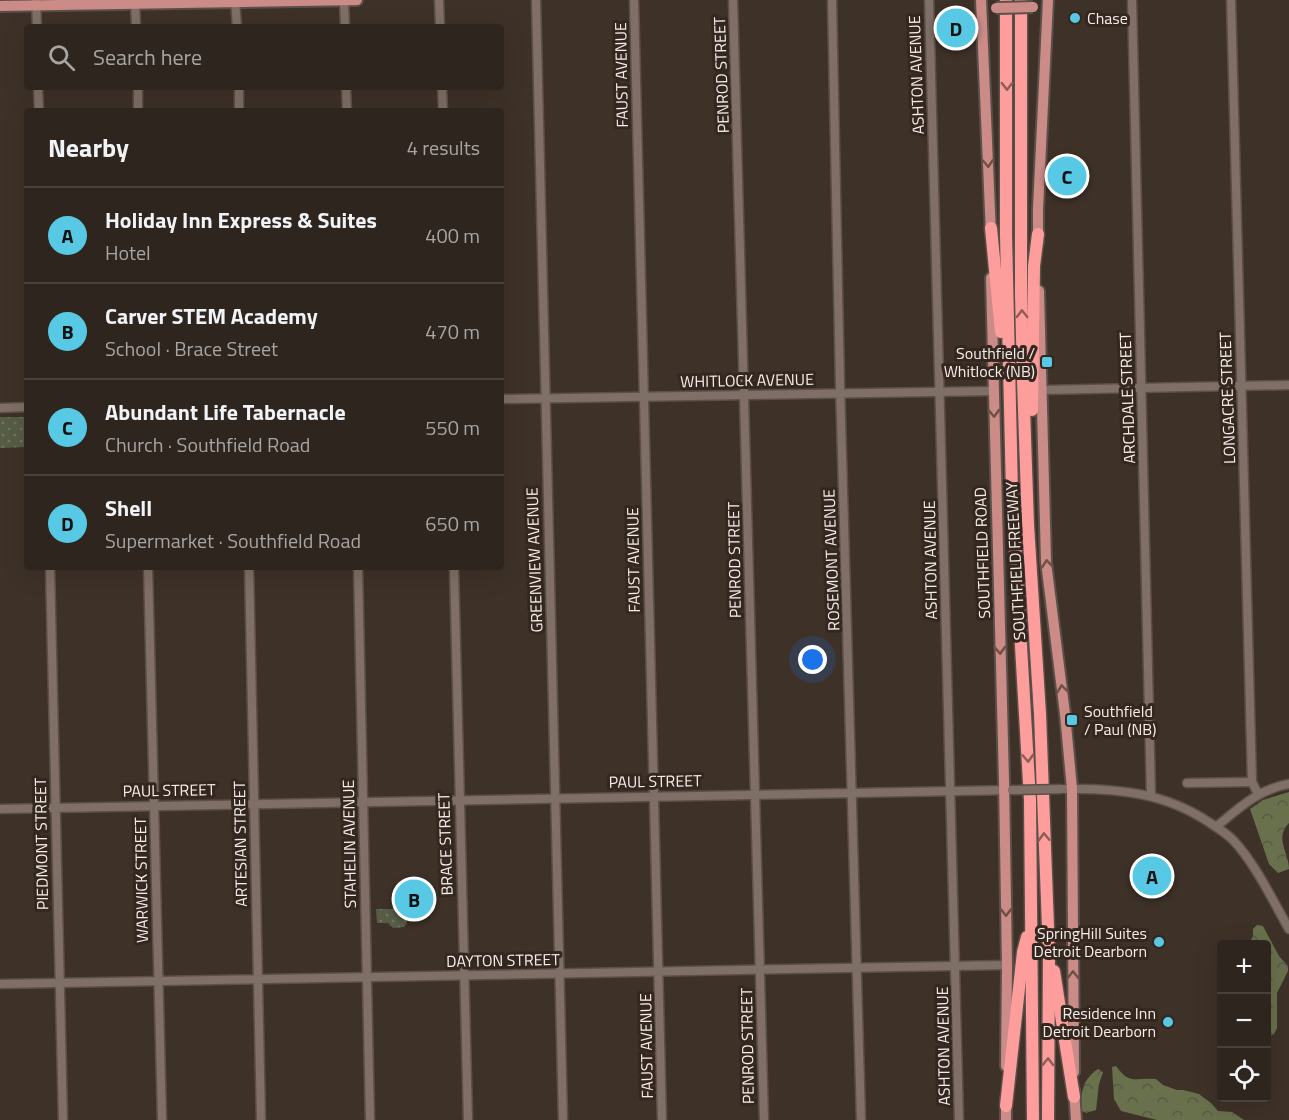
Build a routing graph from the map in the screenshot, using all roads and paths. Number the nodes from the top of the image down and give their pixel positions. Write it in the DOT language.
graph roads {
  1 [pos="344,0"];
  2 [pos="357,0"];
  3 [pos="440,0"];
  4 [pos="536,0"];
  5 [pos="634,0"];
  6 [pos="733,0"];
  7 [pos="832,0"];
  8 [pos="929,0"];
  9 [pos="981,0"];
  10 [pos="1021,0"];
  11 [pos="1048,0"];
  12 [pos="1132,0"];
  13 [pos="1231,0"];
  14 [pos="235,1"];
  15 [pos="135,2"];
  16 [pos="36,3"];
  17 [pos="1001,4"];
  18 [pos="0,6"];
  19 [pos="36,24"];
  20 [pos="136,24"];
  21 [pos="237,24"];
  22 [pos="345,24"];
  23 [pos="440,24"];
  24 [pos="1048,24"];
  25 [pos="981,28"];
  26 [pos="38,90"];
  27 [pos="138,90"];
  28 [pos="239,90"];
  29 [pos="346,90"];
  30 [pos="442,90"];
  31 [pos="39,108"];
  32 [pos="138,108"];
  33 [pos="239,108"];
  34 [pos="347,108"];
  35 [pos="442,108"];
  36 [pos="991,228"];
  37 [pos="1038,234"];
  38 [pos="1289,385"];
  39 [pos="1241,386"];
  40 [pos="1142,388"];
  41 [pos="1041,390"];
  42 [pos="993,391"];
  43 [pos="941,392"];
  44 [pos="840,393"];
  45 [pos="745,395"];
  46 [pos="644,396"];
  47 [pos="544,398"];
  48 [pos="504,399"];
  49 [pos="24,407"];
  50 [pos="0,408"];
  51 [pos="1011,447"];
  52 [pos="1027,477"];
  53 [pos="50,570"];
  54 [pos="148,570"];
  55 [pos="249,570"];
  56 [pos="358,570"];
  57 [pos="454,570"];
  58 [pos="1252,782"];
  59 [pos="1187,783"];
  60 [pos="1289,784"];
  61 [pos="1067,789"];
  62 [pos="1008,790"];
  63 [pos="950,791"];
  64 [pos="853,793"];
  65 [pos="1258,794"];
  66 [pos="755,795"];
  67 [pos="1151,795"];
  68 [pos="654,796"];
  69 [pos="555,798"];
  70 [pos="460,800"];
  71 [pos="362,802"];
  72 [pos="254,804"];
  73 [pos="154,806"];
  74 [pos="55,808"];
  75 [pos="0,809"];
  76 [pos="1216,827"];
  77 [pos="1031,918"];
  78 [pos="1289,929"];
  79 [pos="1049,954"];
  80 [pos="1007,965"];
  81 [pos="956,966"];
  82 [pos="858,968"];
  83 [pos="760,970"];
  84 [pos="659,972"];
  85 [pos="559,974"];
  86 [pos="464,976"];
  87 [pos="367,978"];
  88 [pos="257,980"];
  89 [pos="158,981"];
  90 [pos="59,983"];
  91 [pos="0,984"];
  92 [pos="1074,1097"];
  93 [pos="1006,1106"];
  94 [pos="63,1120"];
  95 [pos="162,1120"];
  96 [pos="261,1120"];
  97 [pos="370,1120"];
  98 [pos="468,1120"];
  99 [pos="563,1120"];
  100 [pos="662,1120"];
  101 [pos="764,1120"];
  102 [pos="861,1120"];
  103 [pos="959,1120"];
  104 [pos="1006,1120"];
  105 [pos="1033,1120"];
  106 [pos="1048,1120"];
  107 [pos="1076,1120"];
  1 -- 2 [label="main road"];
  1 -- 14 [label="main road"];
  1 -- 22 [label="street"];
  3 -- 23 [label="street"];
  4 -- 47 [label="street, GREENVIEW AVENUE"];
  5 -- 46 [label="street, FAUST AVENUE"];
  6 -- 45 [label="street, PENROD STREET"];
  7 -- 44 [label="street, ROSEMONT AVENUE"];
  8 -- 43 [label="street, ASHTON AVENUE"];
  9 -- 25 [label="main road, SOUTHFIELD ROAD"];
  52 -- 10 [label="highway, SOUTHFIELD FREEWAY, one-way"];
  11 -- 24 [label="main road"];
  12 -- 40 [label="street, ARCHDALE STREET"];
  13 -- 39 [label="street, LONGACRE STREET"];
  14 -- 15 [label="main road"];
  14 -- 21 [label="street"];
  15 -- 16 [label="main road"];
  15 -- 20 [label="street"];
  16 -- 18 [label="main road"];
  16 -- 19 [label="street"];
  17 -- 24 [label="main road, bridge"];
  17 -- 25 [label="main road"];
  17 -- 51 [label="highway, SOUTHFIELD FREEWAY, one-way"];
  24 -- 37 [label="main road"];
  25 -- 36 [label="main road, SOUTHFIELD ROAD, one-way"];
  26 -- 31 [label="street"];
  27 -- 32 [label="street"];
  28 -- 33 [label="street"];
  29 -- 34 [label="street"];
  30 -- 35 [label="street"];
  36 -- 42 [label="main road, SOUTHFIELD ROAD"];
  36 -- 51 [label="highway"];
  37 -- 41 [label="main road"];
  37 -- 52 [label="highway"];
  38 -- 39 [label="street"];
  39 -- 40 [label="street"];
  39 -- 58 [label="street, LONGACRE STREET"];
  40 -- 41 [label="street"];
  40 -- 67 [label="street, ARCHDALE STREET"];
  61 -- 41 [label="main road, one-way"];
  42 -- 43 [label="street, WHITLOCK AVENUE"];
  42 -- 62 [label="main road, SOUTHFIELD ROAD, one-way"];
  43 -- 44 [label="street, WHITLOCK AVENUE"];
  43 -- 63 [label="street, ASHTON AVENUE"];
  44 -- 45 [label="street, WHITLOCK AVENUE"];
  44 -- 64 [label="street, ROSEMONT AVENUE"];
  45 -- 46 [label="street, WHITLOCK AVENUE"];
  45 -- 66 [label="street, PENROD STREET"];
  46 -- 47 [label="street, WHITLOCK AVENUE"];
  46 -- 68 [label="street, FAUST AVENUE"];
  47 -- 48 [label="street, WHITLOCK AVENUE"];
  47 -- 69 [label="street, GREENVIEW AVENUE"];
  49 -- 50 [label="street"];
  51 -- 77 [label="highway, SOUTHFIELD FREEWAY, one-way"];
  79 -- 52 [label="highway, SOUTHFIELD FREEWAY, one-way"];
  53 -- 74 [label="street, PIEDMONT STREET"];
  54 -- 73 [label="street, WARWICK STREET"];
  55 -- 72 [label="street, ARTESIAN STREET"];
  56 -- 71 [label="street, STAHELIN AVENUE"];
  57 -- 70 [label="street, BRACE STREET"];
  58 -- 59 [label="street"];
  58 -- 65 [label="street, LONGACRE STREET"];
  60 -- 65 [label="street"];
  61 -- 62 [label="street, PAUL STREET, bridge"];
  61 -- 67 [label="street, PAUL STREET"];
  92 -- 61 [label="main road, one-way"];
  62 -- 63 [label="street, PAUL STREET"];
  62 -- 80 [label="main road, SOUTHFIELD ROAD, one-way"];
  63 -- 64 [label="street, PAUL STREET"];
  63 -- 81 [label="street, ASHTON AVENUE"];
  64 -- 66 [label="street, PAUL STREET"];
  64 -- 82 [label="street, ROSEMONT AVENUE"];
  65 -- 76 [label="street"];
  66 -- 68 [label="street, PAUL STREET"];
  66 -- 83 [label="street, PENROD STREET"];
  67 -- 76 [label="street, PAUL STREET"];
  68 -- 69 [label="street, PAUL STREET"];
  68 -- 84 [label="street, FAUST AVENUE"];
  69 -- 70 [label="street, PAUL STREET"];
  69 -- 85 [label="street, GREENVIEW AVENUE"];
  70 -- 71 [label="street, PAUL STREET"];
  70 -- 86 [label="street, BRACE STREET"];
  71 -- 72 [label="street, PAUL STREET"];
  71 -- 87 [label="street, STAHELIN AVENUE"];
  72 -- 73 [label="street, PAUL STREET"];
  72 -- 88 [label="street, ARTESIAN STREET"];
  73 -- 74 [label="street, PAUL STREET"];
  73 -- 89 [label="street, WARWICK STREET"];
  74 -- 75 [label="street, PAUL STREET"];
  74 -- 90 [label="street, PIEDMONT STREET"];
  76 -- 78 [label="street, PAUL STREET"];
  77 -- 93 [label="highway"];
  77 -- 105 [label="highway, SOUTHFIELD FREEWAY"];
  79 -- 92 [label="highway"];
  106 -- 79 [label="highway, SOUTHFIELD FREEWAY, one-way"];
  80 -- 81 [label="street, DAYTON STREET"];
  80 -- 93 [label="main road, SOUTHFIELD ROAD"];
  81 -- 82 [label="street, DAYTON STREET"];
  81 -- 103 [label="street, ASHTON AVENUE"];
  82 -- 83 [label="street, DAYTON STREET"];
  82 -- 102 [label="street, ROSEMONT AVENUE"];
  83 -- 84 [label="street, DAYTON STREET"];
  83 -- 101 [label="street, PENROD STREET"];
  84 -- 85 [label="street, DAYTON STREET"];
  84 -- 100 [label="street, FAUST AVENUE"];
  85 -- 86 [label="street, DAYTON STREET"];
  85 -- 99 [label="street, GREENVIEW AVENUE"];
  86 -- 87 [label="street, DAYTON STREET"];
  86 -- 98 [label="street, BRACE STREET"];
  87 -- 88 [label="street, DAYTON STREET"];
  87 -- 97 [label="street, STAHELIN AVENUE"];
  88 -- 89 [label="street, DAYTON STREET"];
  88 -- 96 [label="street, ARTESIAN STREET"];
  89 -- 90 [label="street, DAYTON STREET"];
  89 -- 95 [label="street, WARWICK STREET"];
  90 -- 91 [label="street, DAYTON STREET"];
  90 -- 94 [label="street, PIEDMONT STREET"];
  92 -- 107 [label="main road"];
  93 -- 104 [label="main road, SOUTHFIELD ROAD"];
}
